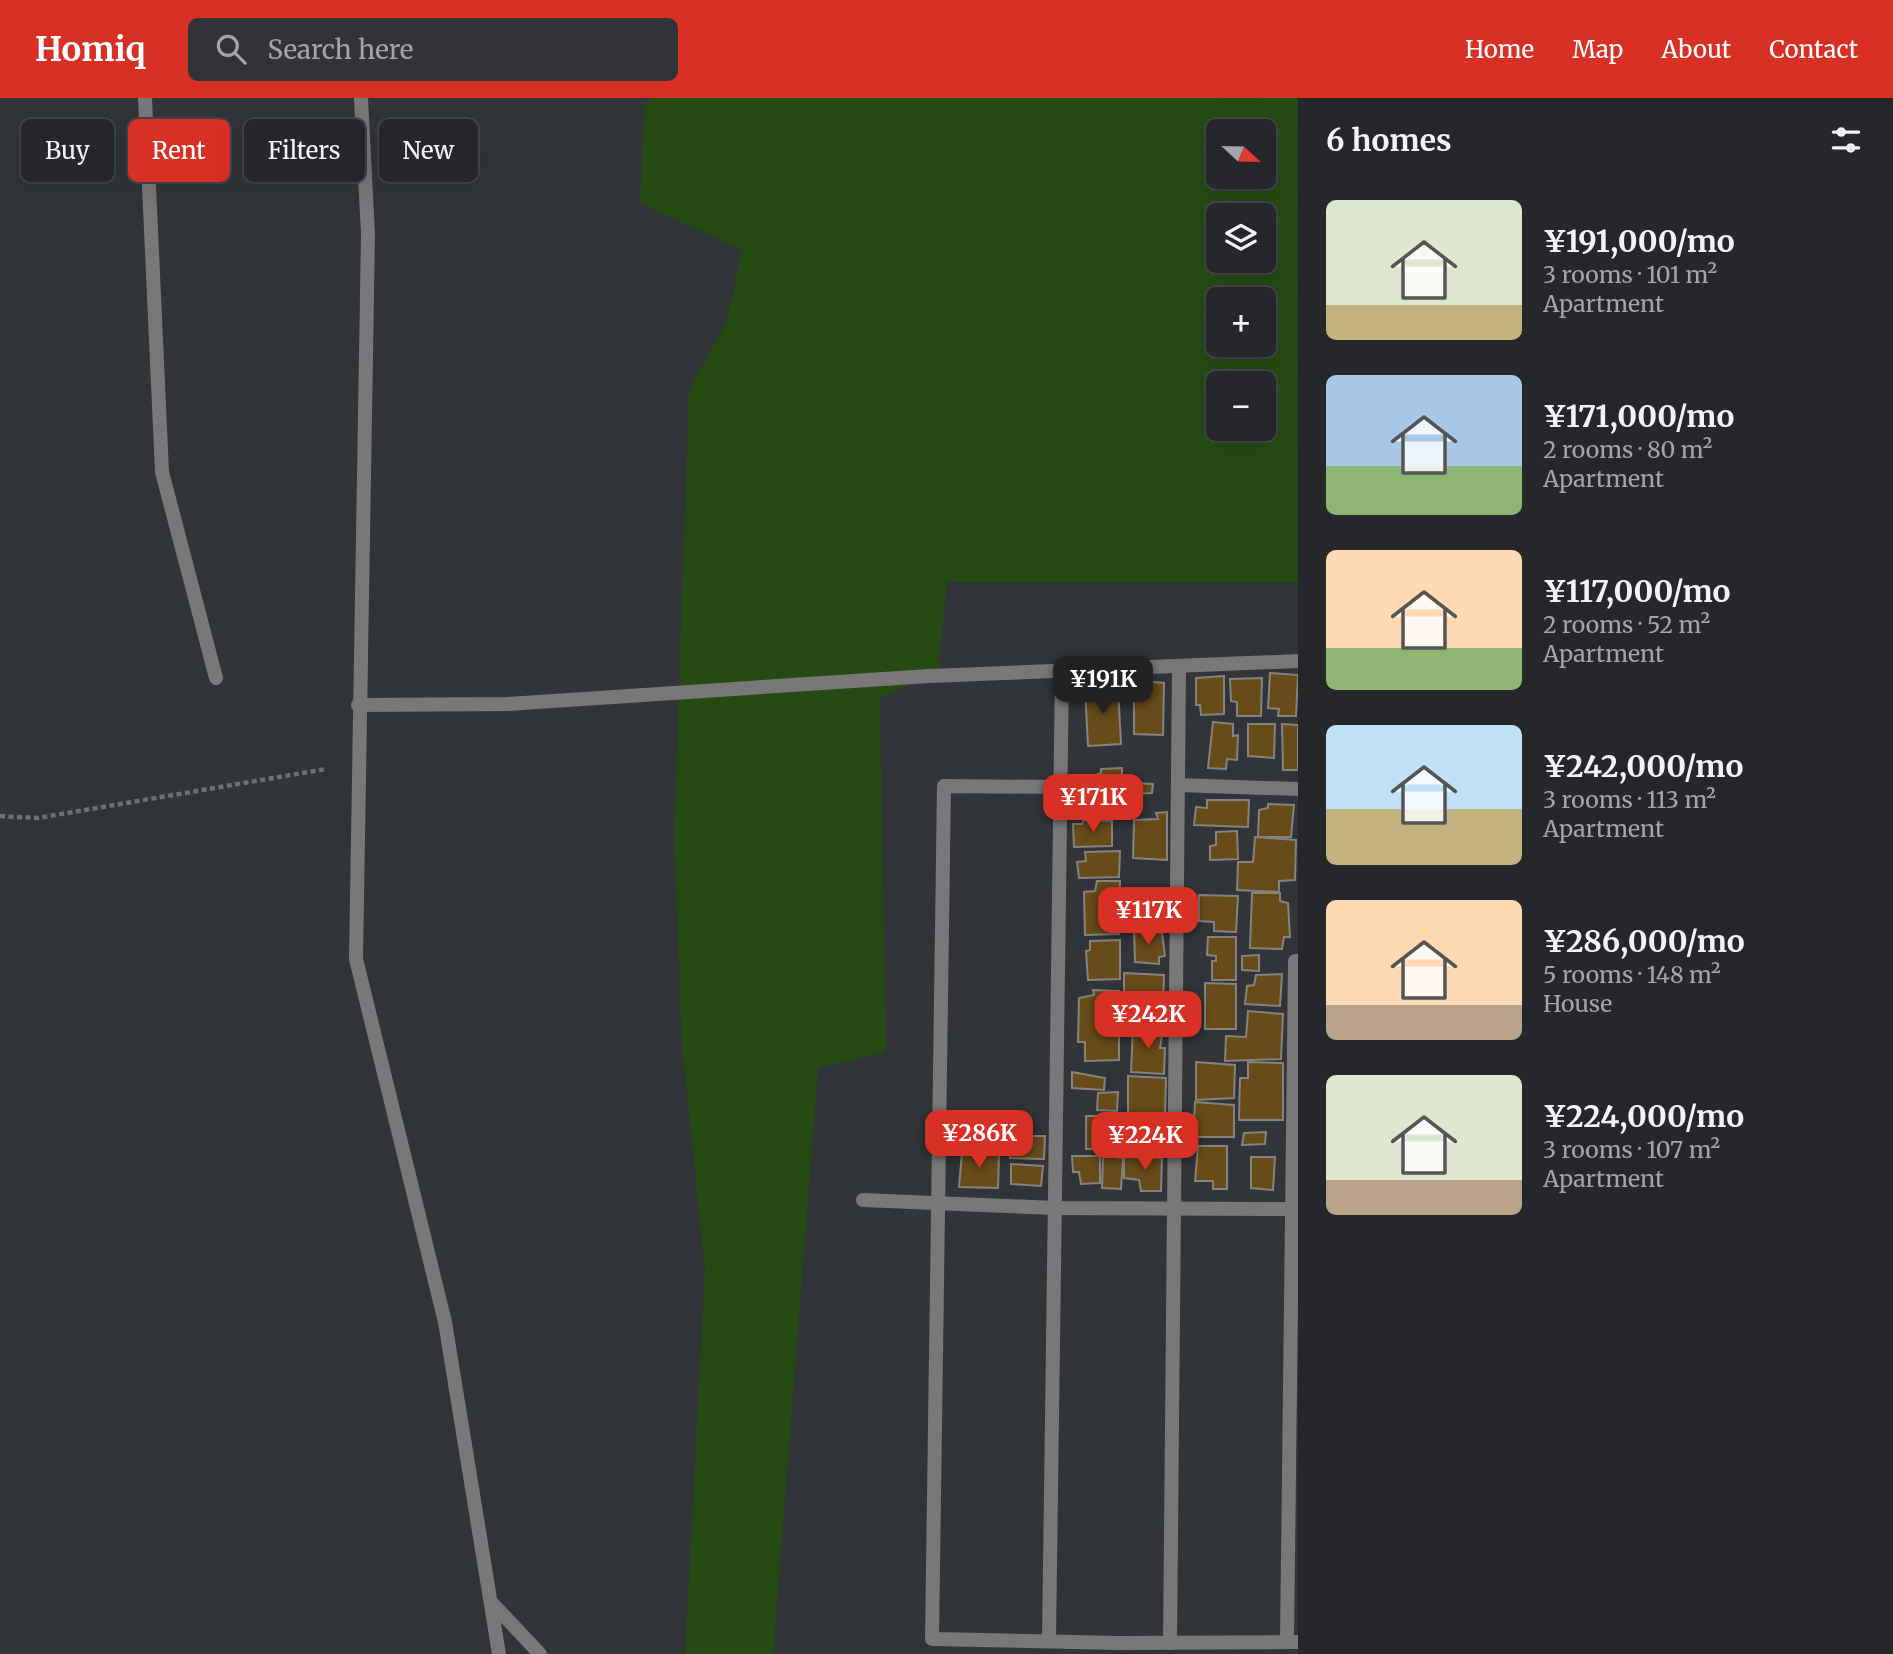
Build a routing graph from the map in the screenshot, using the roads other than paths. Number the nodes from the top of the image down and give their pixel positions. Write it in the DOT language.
graph roads {
  1 [pos="145,98"];
  2 [pos="361,98"];
  3 [pos="1298,661"];
  4 [pos="1180,667"];
  5 [pos="1062,672"];
  6 [pos="216,678"];
  7 [pos="358,705"];
  8 [pos="1178,785"];
  9 [pos="1060,787"];
  10 [pos="1298,789"];
  11 [pos="1298,961"];
  12 [pos="863,1200"];
  13 [pos="939,1204"];
  14 [pos="1174,1207"];
  15 [pos="1055,1208"];
  16 [pos="1295,1209"];
  17 [pos="491,1602"];
  18 [pos="1049,1641"];
  19 [pos="1293,1642"];
  20 [pos="1170,1643"];
  21 [pos="1117,1648"];
  22 [pos="499,1654"];
  23 [pos="540,1654"];
  1 -- 6 [label="street"];
  2 -- 7 [label="street"];
  3 -- 4 [label="street"];
  4 -- 5 [label="street"];
  4 -- 8 [label="street"];
  5 -- 7 [label="street"];
  5 -- 9 [label="street"];
  7 -- 17 [label="street"];
  8 -- 10 [label="street"];
  8 -- 14 [label="street"];
  9 -- 13 [label="street"];
  9 -- 15 [label="street"];
  11 -- 16 [label="street"];
  12 -- 13 [label="street"];
  13 -- 15 [label="street"];
  13 -- 18 [label="street"];
  14 -- 15 [label="street"];
  14 -- 16 [label="street"];
  14 -- 20 [label="street"];
  15 -- 18 [label="street"];
  16 -- 19 [label="street"];
  17 -- 22 [label="street"];
  17 -- 23 [label="street"];
  18 -- 21 [label="street"];
  19 -- 20 [label="street"];
  20 -- 21 [label="street"];
}
